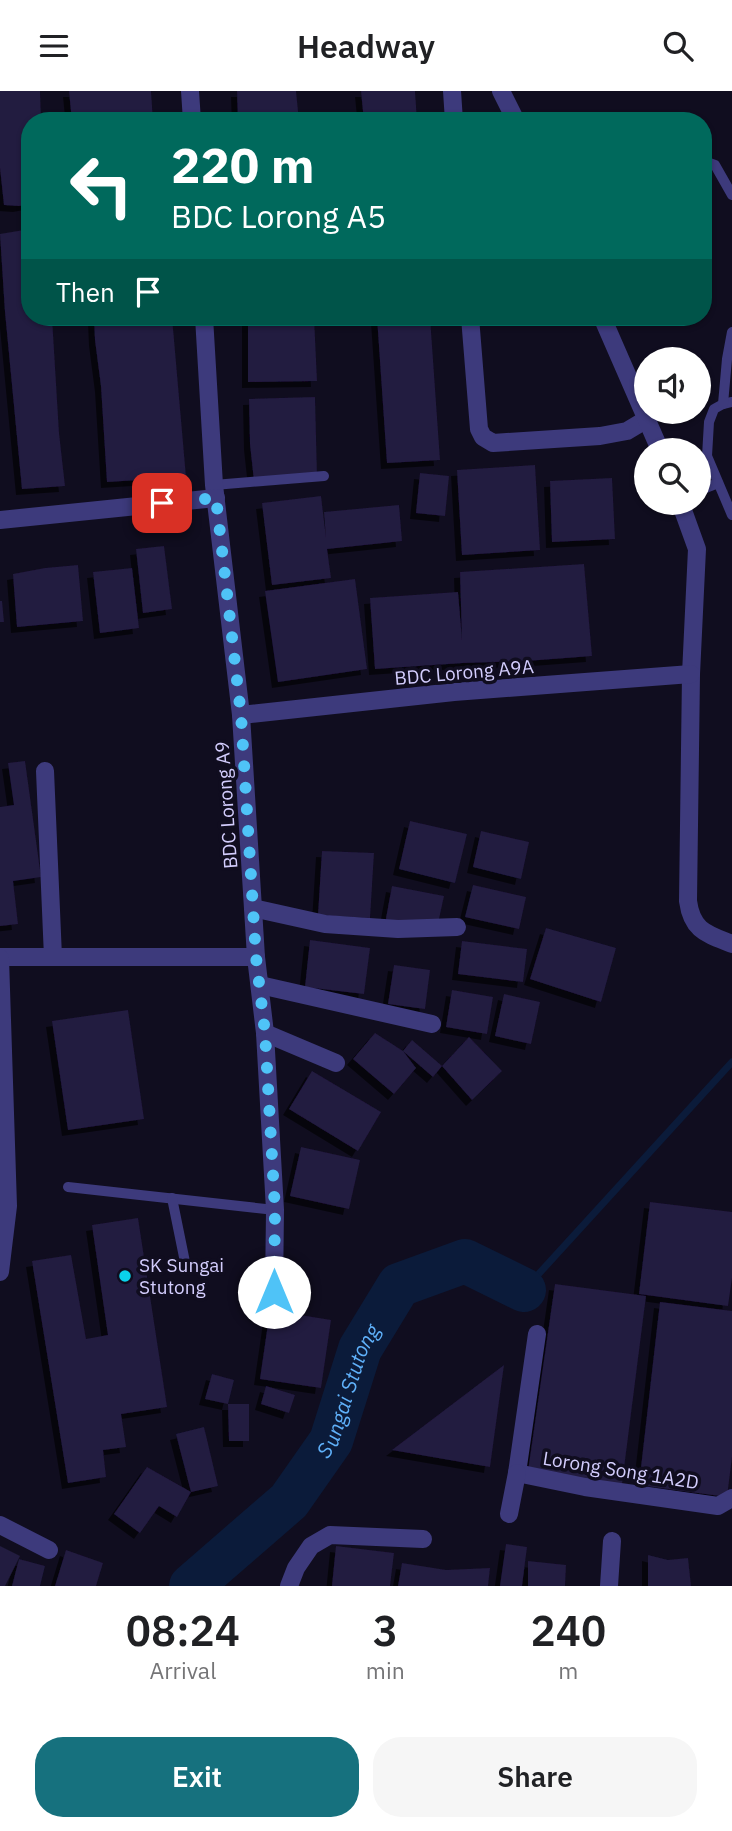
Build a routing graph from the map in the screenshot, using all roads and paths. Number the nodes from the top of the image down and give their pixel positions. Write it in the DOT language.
graph roads {
  1 [pos="190,91"];
  2 [pos="452,91"];
  3 [pos="501,91"];
  4 [pos="191,112"];
  5 [pos="453,112"];
  6 [pos="512,112"];
  7 [pos="712,164"];
  8 [pos="732,195"];
  9 [pos="205,326"];
  10 [pos="471,326"];
  11 [pos="606,326"];
  12 [pos="732,332"];
  13 [pos="634,390"];
  14 [pos="728,403"];
  15 [pos="639,424"];
  16 [pos="706,438"];
  17 [pos="711,471"];
  18 [pos="324,476"];
  19 [pos="718,483"];
  20 [pos="711,486"];
  21 [pos="215,491"];
  22 [pos="728,497"];
  23 [pos="685,515"];
  24 [pos="732,515"];
  25 [pos="0,520"];
  26 [pos="691,674"];
  27 [pos="241,715"];
  28 [pos="45,771"];
  29 [pos="253,908"];
  30 [pos="457,927"];
  31 [pos="732,944"];
  32 [pos="53,957"];
  33 [pos="256,957"];
  34 [pos="0,958"];
  35 [pos="260,985"];
  36 [pos="432,1024"];
  37 [pos="265,1033"];
  38 [pos="336,1063"];
  39 [pos="68,1187"];
  40 [pos="172,1198"];
  41 [pos="275,1210"];
  42 [pos="186,1262"];
  43 [pos="1,1268"];
  44 [pos="274,1292"];
  45 [pos="537,1333"];
  46 [pos="517,1473"];
  47 [pos="732,1498"];
  48 [pos="509,1514"];
  49 [pos="0,1525"];
  50 [pos="423,1539"];
  51 [pos="612,1541"];
  52 [pos="49,1550"];
  53 [pos="289,1586"];
  54 [pos="609,1586"];
  1 -- 4 [label="street"];
  2 -- 5 [label="street"];
  3 -- 6 [label="street"];
  7 -- 8 [label="lane"];
  9 -- 21 [label="street, BDC Lorong A9"];
  10 -- 15 [label="street"];
  11 -- 13 [label="street"];
  12 -- 14 [label="lane"];
  14 -- 16 [label="lane"];
  17 -- 19 [label="lane"];
  18 -- 21 [label="lane"];
  19 -- 20 [label="lane"];
  19 -- 22 [label="lane"];
  21 -- 25 [label="street"];
  21 -- 27 [label="street, BDC Lorong A9"];
  22 -- 24 [label="lane"];
  23 -- 26 [label="street"];
  26 -- 27 [label="street, BDC Lorong A9A"];
  26 -- 31 [label="street"];
  27 -- 29 [label="street, BDC Lorong A9"];
  28 -- 32 [label="street"];
  29 -- 30 [label="street"];
  29 -- 33 [label="street, BDC Lorong A9"];
  32 -- 33 [label="street"];
  32 -- 34 [label="street"];
  33 -- 35 [label="street, BDC Lorong A9"];
  34 -- 43 [label="street"];
  35 -- 36 [label="street"];
  35 -- 37 [label="street, BDC Lorong A9"];
  37 -- 38 [label="street"];
  37 -- 41 [label="street, BDC Lorong A9"];
  39 -- 40 [label="lane"];
  40 -- 41 [label="lane"];
  40 -- 42 [label="lane"];
  41 -- 44 [label="street, BDC Lorong A9"];
  45 -- 46 [label="street, Lorong Song 1A2D"];
  46 -- 47 [label="street, Lorong Song 1A2D"];
  46 -- 48 [label="street"];
  49 -- 52 [label="street"];
  50 -- 53 [label="street"];
  51 -- 54 [label="street"];
}
